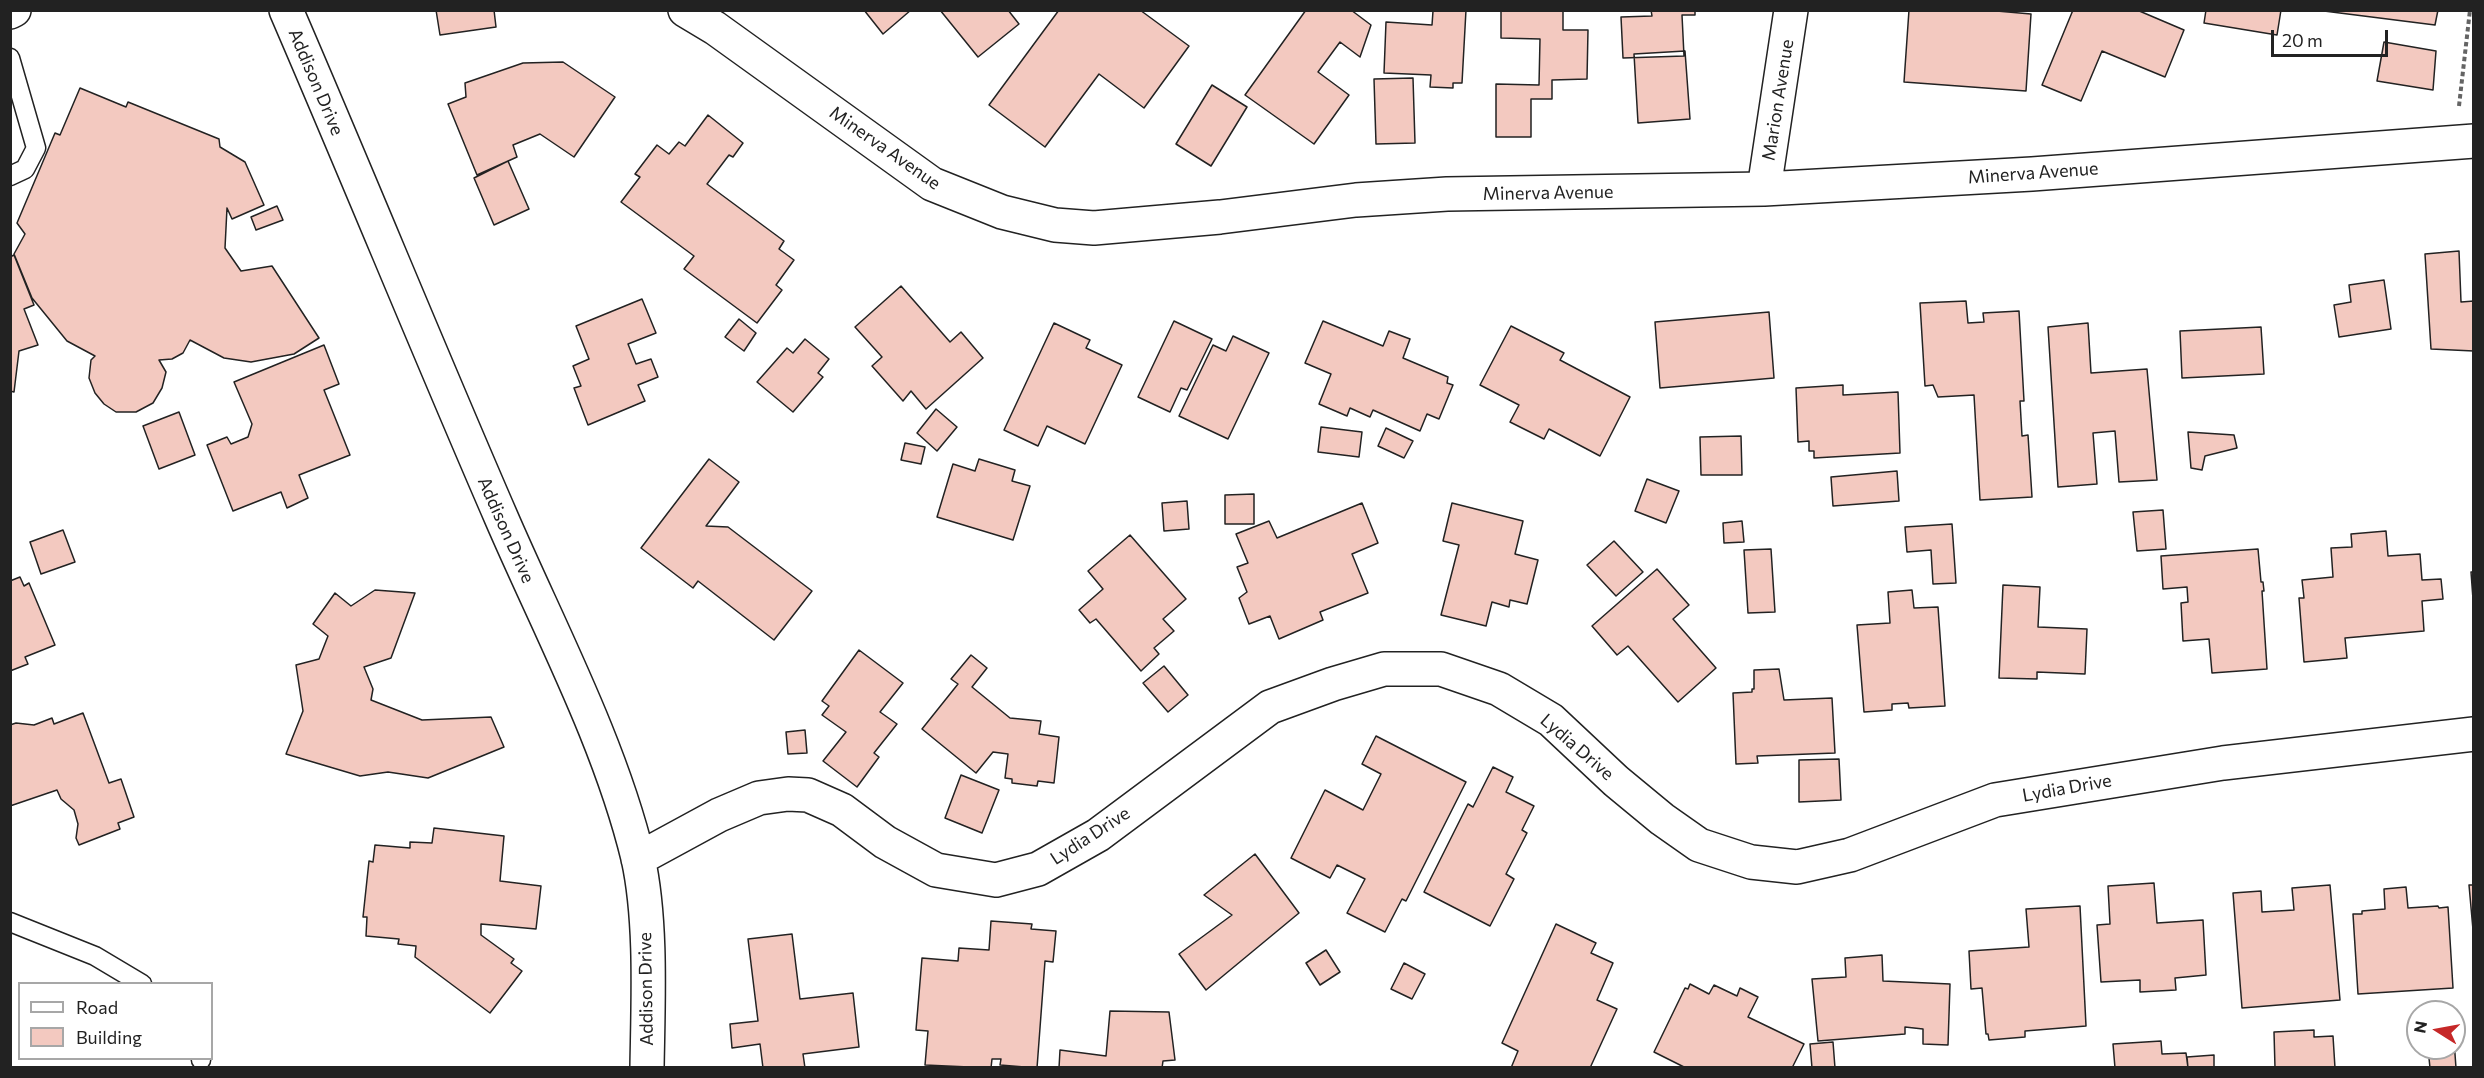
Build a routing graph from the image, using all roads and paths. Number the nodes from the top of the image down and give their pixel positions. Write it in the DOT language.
graph roads {
  1 [pos="286,10"];
  2 [pos="685,10"];
  3 [pos="1791,10"];
  4 [pos="2470,10"];
  5 [pos="10,58"];
  6 [pos="2464,142"];
  7 [pos="10,176"];
  8 [pos="1764,189"];
  9 [pos="2474,734"];
  10 [pos="638,859"];
  11 [pos="10,922"];
  12 [pos="139,982"];
  13 [pos="647,1068"];
  1 -- 10 [label="street, Addison Drive"];
  2 -- 8 [label="street, Minerva Avenue"];
  3 -- 8 [label="street, Marion Avenue"];
  4 -- 6 [label="path"];
  5 -- 7 [label="lane"];
  6 -- 8 [label="street, Minerva Avenue"];
  9 -- 10 [label="street, Lydia Drive"];
  10 -- 13 [label="street, Addison Drive"];
  11 -- 12 [label="lane"];
}
